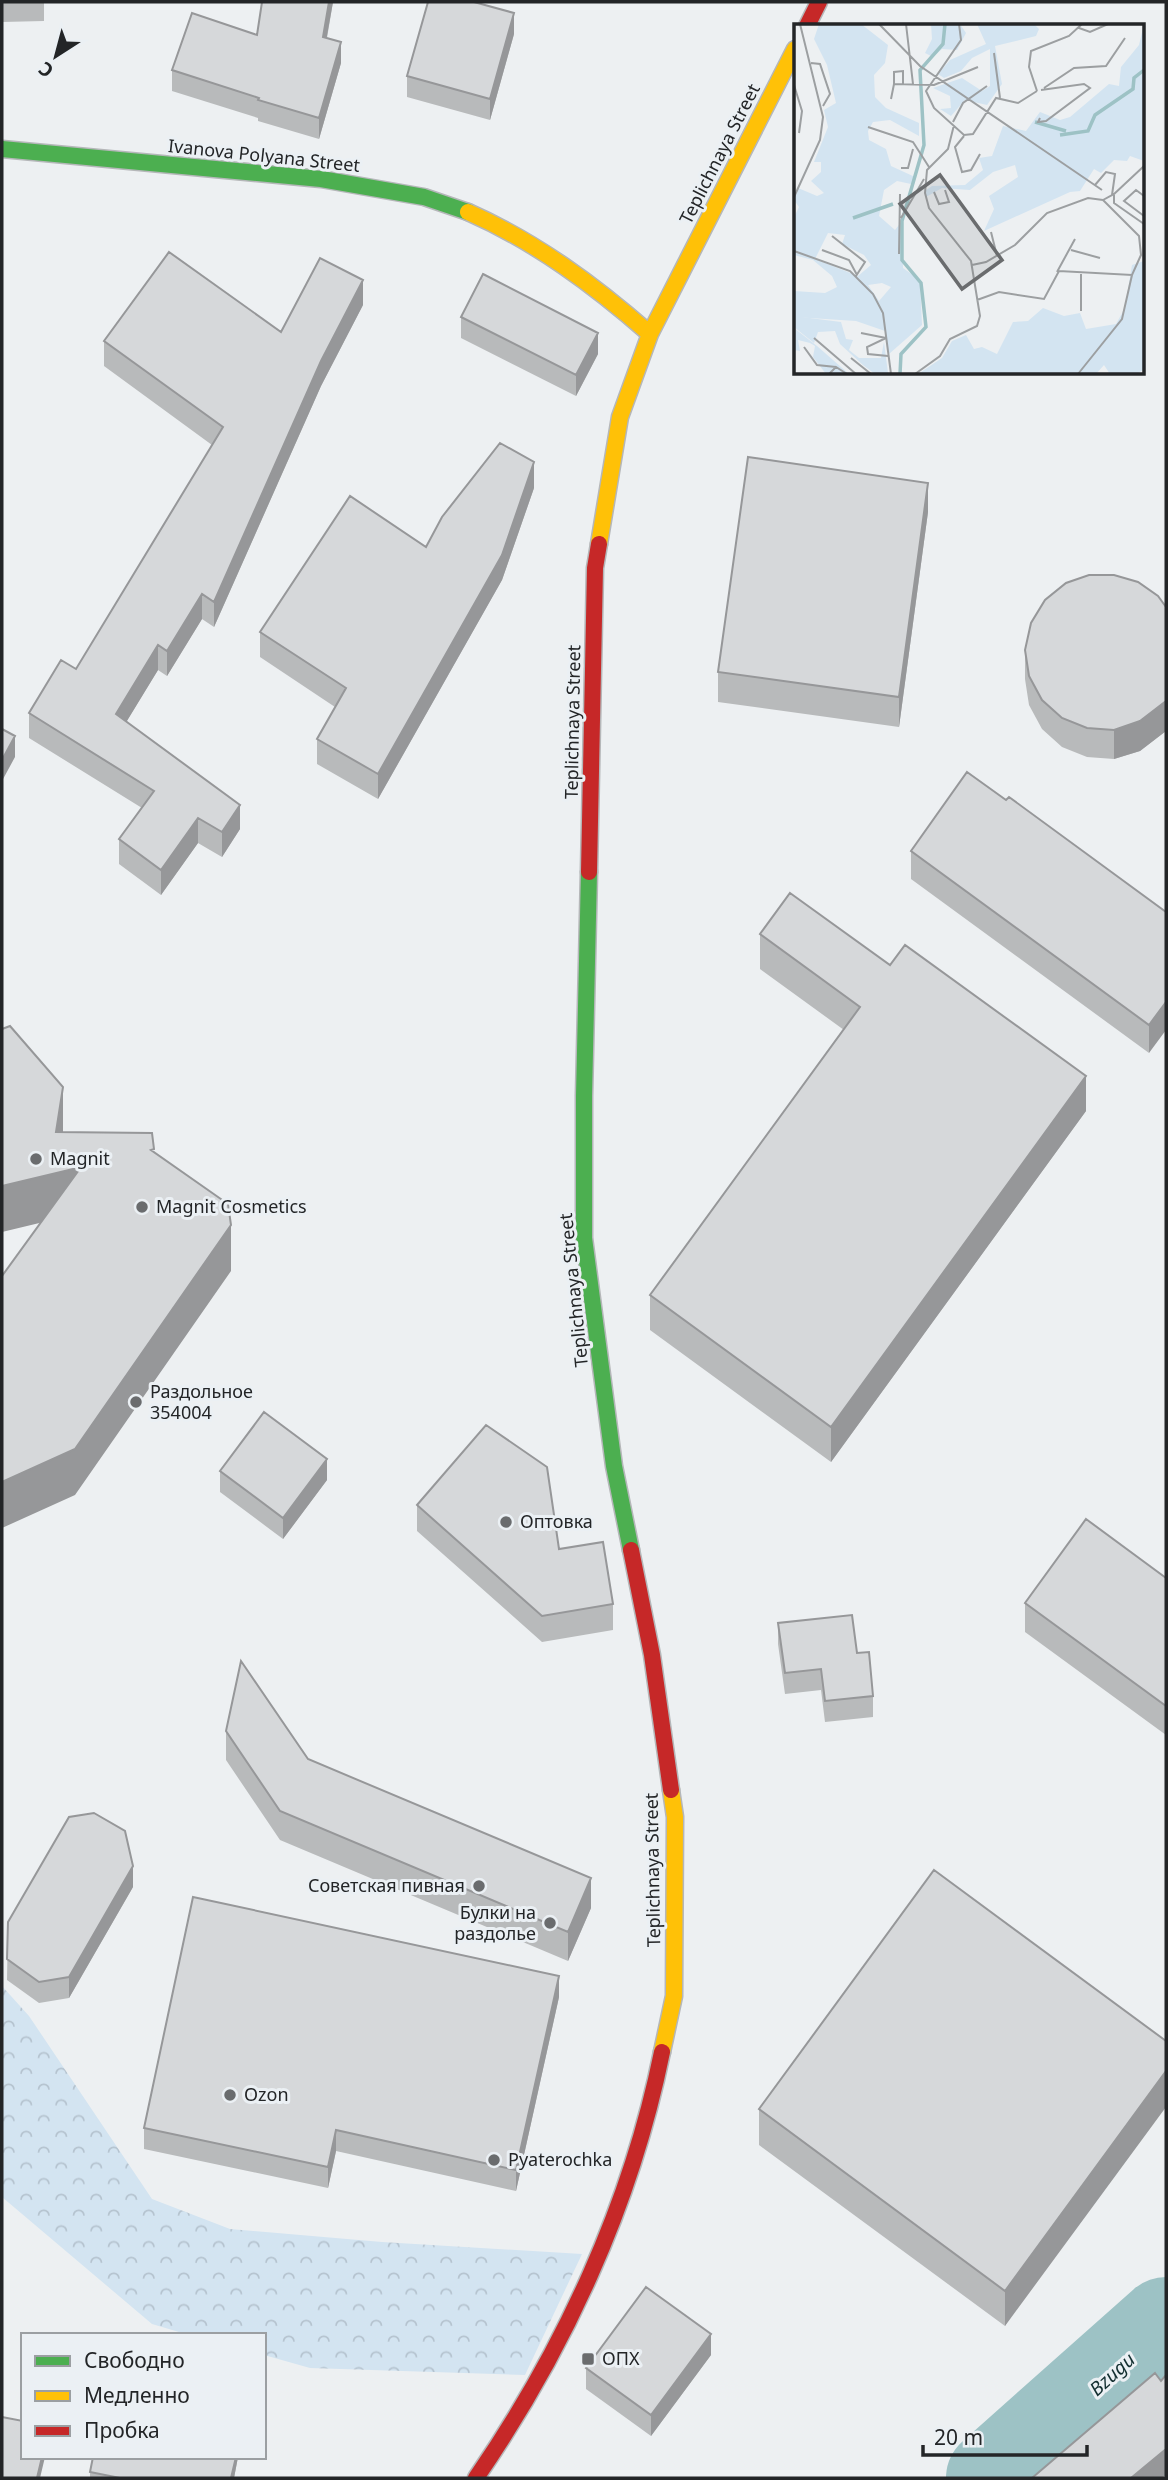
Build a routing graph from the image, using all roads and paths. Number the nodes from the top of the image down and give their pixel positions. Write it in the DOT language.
graph roads {
  1 [pos="820,2"];
  2 [pos="808,24"];
  3 [pos="794,51"];
  4 [pos="2,149"];
  5 [pos="650,334"];
  6 [pos="476,2478"];
  1 -- 2 [label="street"];
  3 -- 5 [label="street, Teplichnaya Street"];
  4 -- 5 [label="street, Ivanova Polyana Street"];
  5 -- 6 [label="street, Teplichnaya Street"];
}
